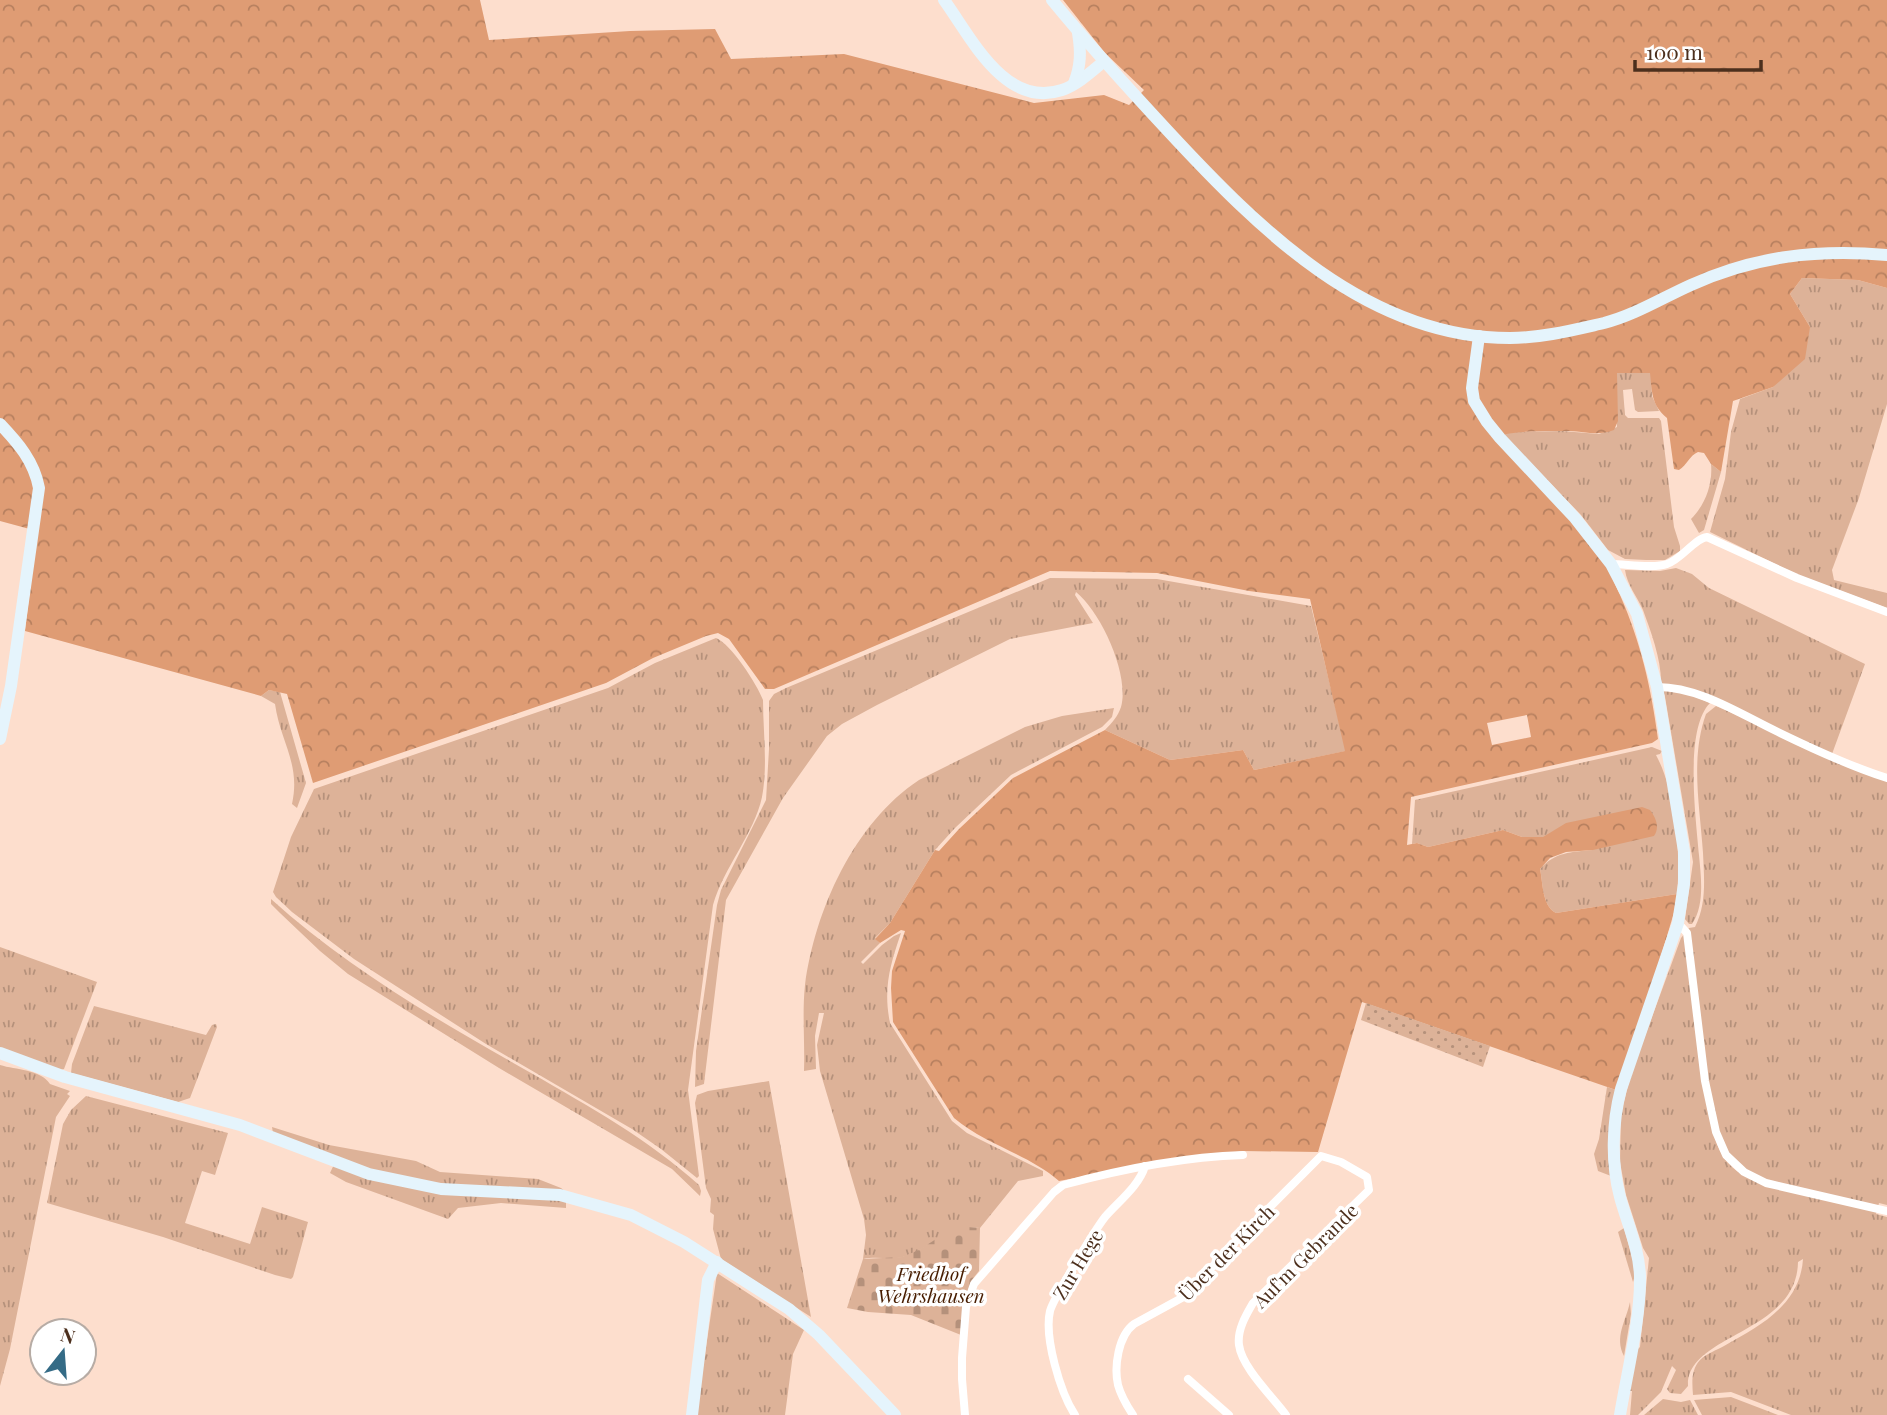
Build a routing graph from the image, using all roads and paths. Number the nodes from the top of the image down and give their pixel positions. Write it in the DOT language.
graph roads {
  1 [pos="944,0"];
  2 [pos="1052,0"];
  3 [pos="1078,32"];
  4 [pos="1103,62"];
  5 [pos="1074,83"];
  6 [pos="1887,255"];
  7 [pos="1479,336"];
  8 [pos="0,424"];
  9 [pos="1611,564"];
  10 [pos="1887,612"];
  11 [pos="1657,687"];
  12 [pos="0,739"];
  13 [pos="1887,778"];
  14 [pos="1678,923"];
  15 [pos="0,1053"];
  16 [pos="1243,1155"];
  17 [pos="1321,1156"];
  18 [pos="1145,1166"];
  19 [pos="1887,1211"];
  20 [pos="717,1262"];
  21 [pos="1188,1379"];
  22 [pos="1284,1411"];
  23 [pos="692,1415"];
  24 [pos="895,1415"];
  25 [pos="965,1415"];
  26 [pos="1074,1415"];
  27 [pos="1133,1415"];
  28 [pos="1229,1415"];
  29 [pos="1274,1415"];
  30 [pos="1620,1415"];
  1 -- 5 [label="street"];
  2 -- 3 [label="street"];
  3 -- 4 [label="street"];
  3 -- 5 [label="street"];
  4 -- 5 [label="street"];
  4 -- 7 [label="street"];
  6 -- 7 [label="street"];
  7 -- 9 [label="street"];
  8 -- 12 [label="street"];
  9 -- 10 [label="street"];
  9 -- 11 [label="street"];
  11 -- 13 [label="street"];
  11 -- 14 [label="street"];
  14 -- 19 [label="street"];
  14 -- 30 [label="street"];
  15 -- 20 [label="street"];
  16 -- 18 [label="street"];
  17 -- 22 [label="street, Auf'm Gebrande"];
  17 -- 27 [label="street, Über der Kirch"];
  18 -- 25 [label="street"];
  18 -- 26 [label="street, Zur Hege"];
  20 -- 23 [label="street"];
  20 -- 24 [label="street"];
  21 -- 28 [label="street"];
  22 -- 29 [label="street"];
}
